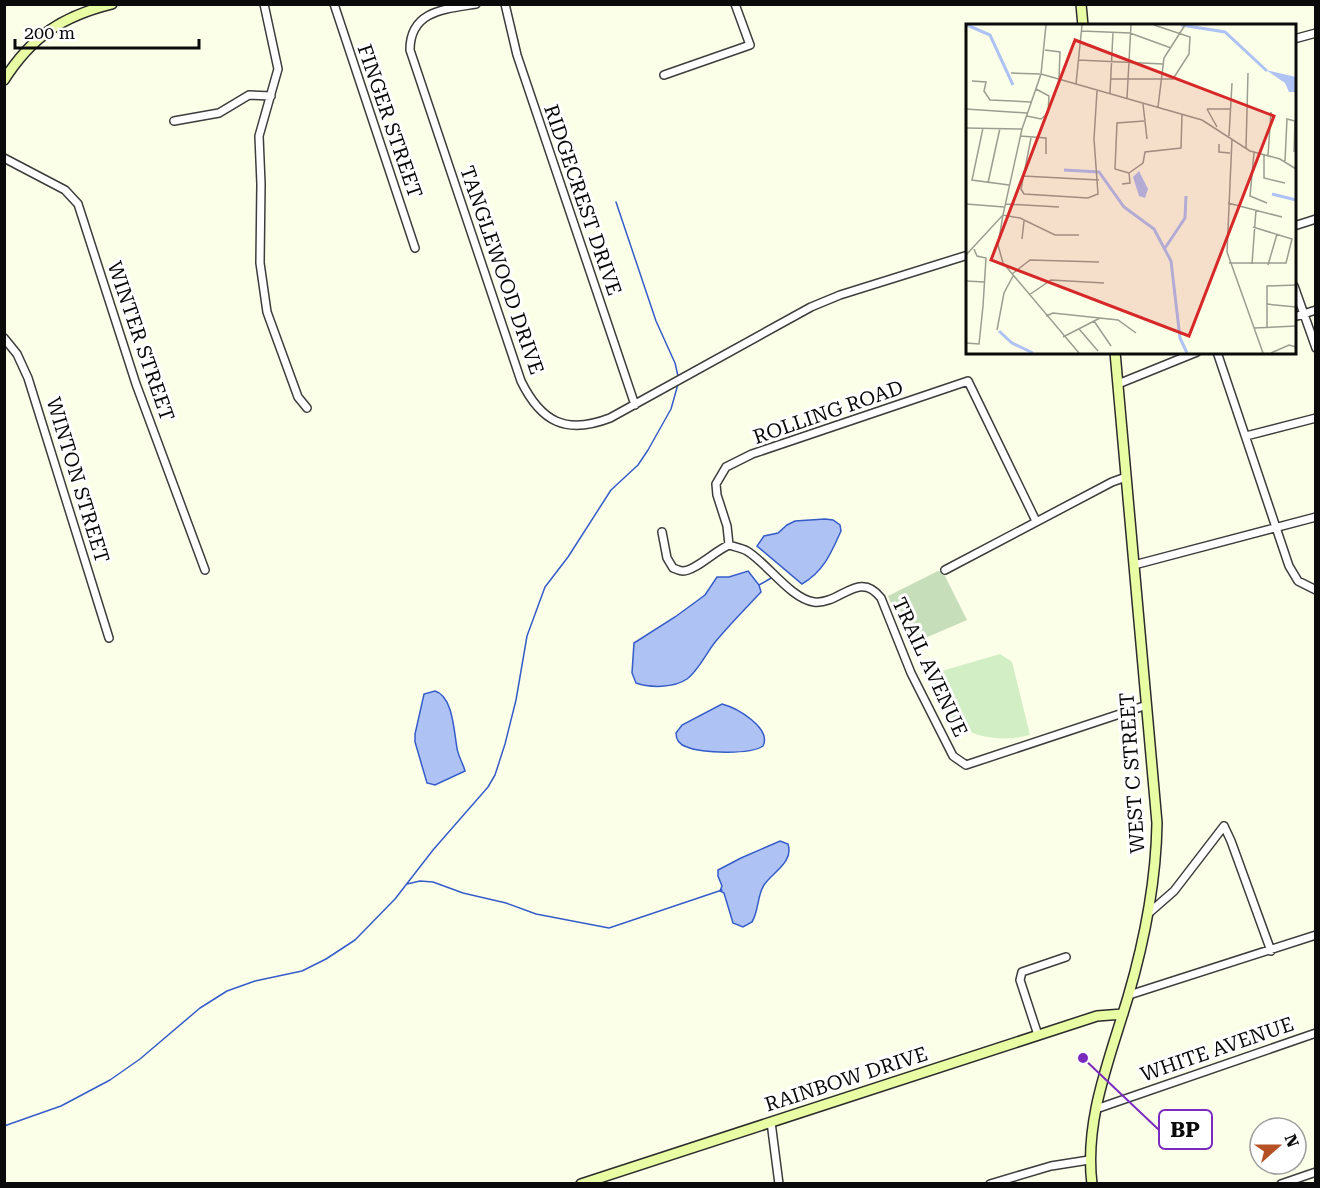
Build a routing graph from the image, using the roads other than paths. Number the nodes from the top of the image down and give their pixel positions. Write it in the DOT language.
graph roads {
  1 [pos="112,4"];
  2 [pos="264,4"];
  3 [pos="334,4"];
  4 [pos="476,4"];
  5 [pos="505,4"];
  6 [pos="735,4"];
  7 [pos="1081,4"];
  8 [pos="460,6"];
  9 [pos="448,7"];
  10 [pos="1083,24"];
  11 [pos="1316,33"];
  12 [pos="1296,38"];
  13 [pos="664,75"];
  14 [pos="4,80"];
  15 [pos="271,96"];
  16 [pos="174,121"];
  17 [pos="4,158"];
  18 [pos="1316,219"];
  19 [pos="1296,225"];
  20 [pos="415,248"];
  21 [pos="966,256"];
  22 [pos="1296,292"];
  23 [pos="1316,310"];
  24 [pos="1304,314"];
  25 [pos="1296,316"];
  26 [pos="4,338"];
  27 [pos="1316,348"];
  28 [pos="1114,354"];
  29 [pos="1192,354"];
  30 [pos="1218,354"];
  31 [pos="1118,384"];
  32 [pos="635,405"];
  33 [pos="307,408"];
  34 [pos="1316,418"];
  35 [pos="1246,436"];
  36 [pos="1126,477"];
  37 [pos="1316,518"];
  38 [pos="1036,521"];
  39 [pos="1277,528"];
  40 [pos="662,532"];
  41 [pos="729,545"];
  42 [pos="1134,566"];
  43 [pos="206,570"];
  44 [pos="945,570"];
  45 [pos="1316,590"];
  46 [pos="109,638"];
  47 [pos="1147,705"];
  48 [pos="1150,912"];
  49 [pos="1316,935"];
  50 [pos="1271,951"];
  51 [pos="1066,957"];
  52 [pos="1129,995"];
  53 [pos="1123,1014"];
  54 [pos="1316,1033"];
  55 [pos="1038,1035"];
  56 [pos="1096,1109"];
  57 [pos="771,1122"];
  58 [pos="1089,1160"];
  59 [pos="1316,1172"];
  60 [pos="581,1184"];
  61 [pos="779,1184"];
  62 [pos="990,1184"];
  63 [pos="1092,1184"];
  64 [pos="1281,1184"];
  1 -- 14 [label="main road"];
  2 -- 15 [label="street"];
  3 -- 20 [label="street, FINGER STREET"];
  4 -- 8 [label="street, TANGLEWOOD DRIVE"];
  5 -- 32 [label="street, RIDGECREST DRIVE"];
  6 -- 13 [label="street"];
  7 -- 10 [label="main road"];
  8 -- 9 [label="street, TANGLEWOOD DRIVE"];
  9 -- 32 [label="street, TANGLEWOOD DRIVE"];
  11 -- 12 [label="street"];
  15 -- 16 [label="street"];
  15 -- 33 [label="street"];
  17 -- 43 [label="street, WINTER STREET"];
  18 -- 19 [label="street"];
  21 -- 32 [label="street, TANGLEWOOD DRIVE"];
  22 -- 24 [label="street"];
  23 -- 24 [label="street"];
  24 -- 25 [label="street"];
  24 -- 27 [label="street"];
  26 -- 46 [label="street, WINTON STREET"];
  28 -- 31 [label="main road, WEST C STREET"];
  29 -- 31 [label="street"];
  30 -- 35 [label="street"];
  31 -- 36 [label="main road, WEST C STREET"];
  34 -- 35 [label="street"];
  35 -- 39 [label="street"];
  36 -- 38 [label="street"];
  36 -- 42 [label="main road, WEST C STREET"];
  37 -- 39 [label="street"];
  38 -- 41 [label="street, ROLLING ROAD"];
  38 -- 44 [label="street"];
  39 -- 42 [label="street"];
  39 -- 45 [label="street"];
  40 -- 41 [label="street"];
  41 -- 47 [label="street, TRAIL AVENUE"];
  42 -- 47 [label="main road, WEST C STREET"];
  47 -- 48 [label="main road, WEST C STREET"];
  48 -- 50 [label="street"];
  48 -- 52 [label="main road, WEST C STREET"];
  49 -- 50 [label="street"];
  50 -- 52 [label="street"];
  51 -- 55 [label="street"];
  52 -- 53 [label="main road, WEST C STREET"];
  53 -- 55 [label="main road, RAINBOW DRIVE"];
  53 -- 56 [label="main road, WEST C STREET"];
  54 -- 56 [label="street, WHITE AVENUE"];
  55 -- 57 [label="main road, RAINBOW DRIVE"];
  56 -- 58 [label="main road, WEST C STREET"];
  57 -- 60 [label="main road, RAINBOW DRIVE"];
  57 -- 61 [label="street"];
  58 -- 62 [label="street"];
  58 -- 63 [label="main road, WEST C STREET"];
  59 -- 64 [label="street"];
}
